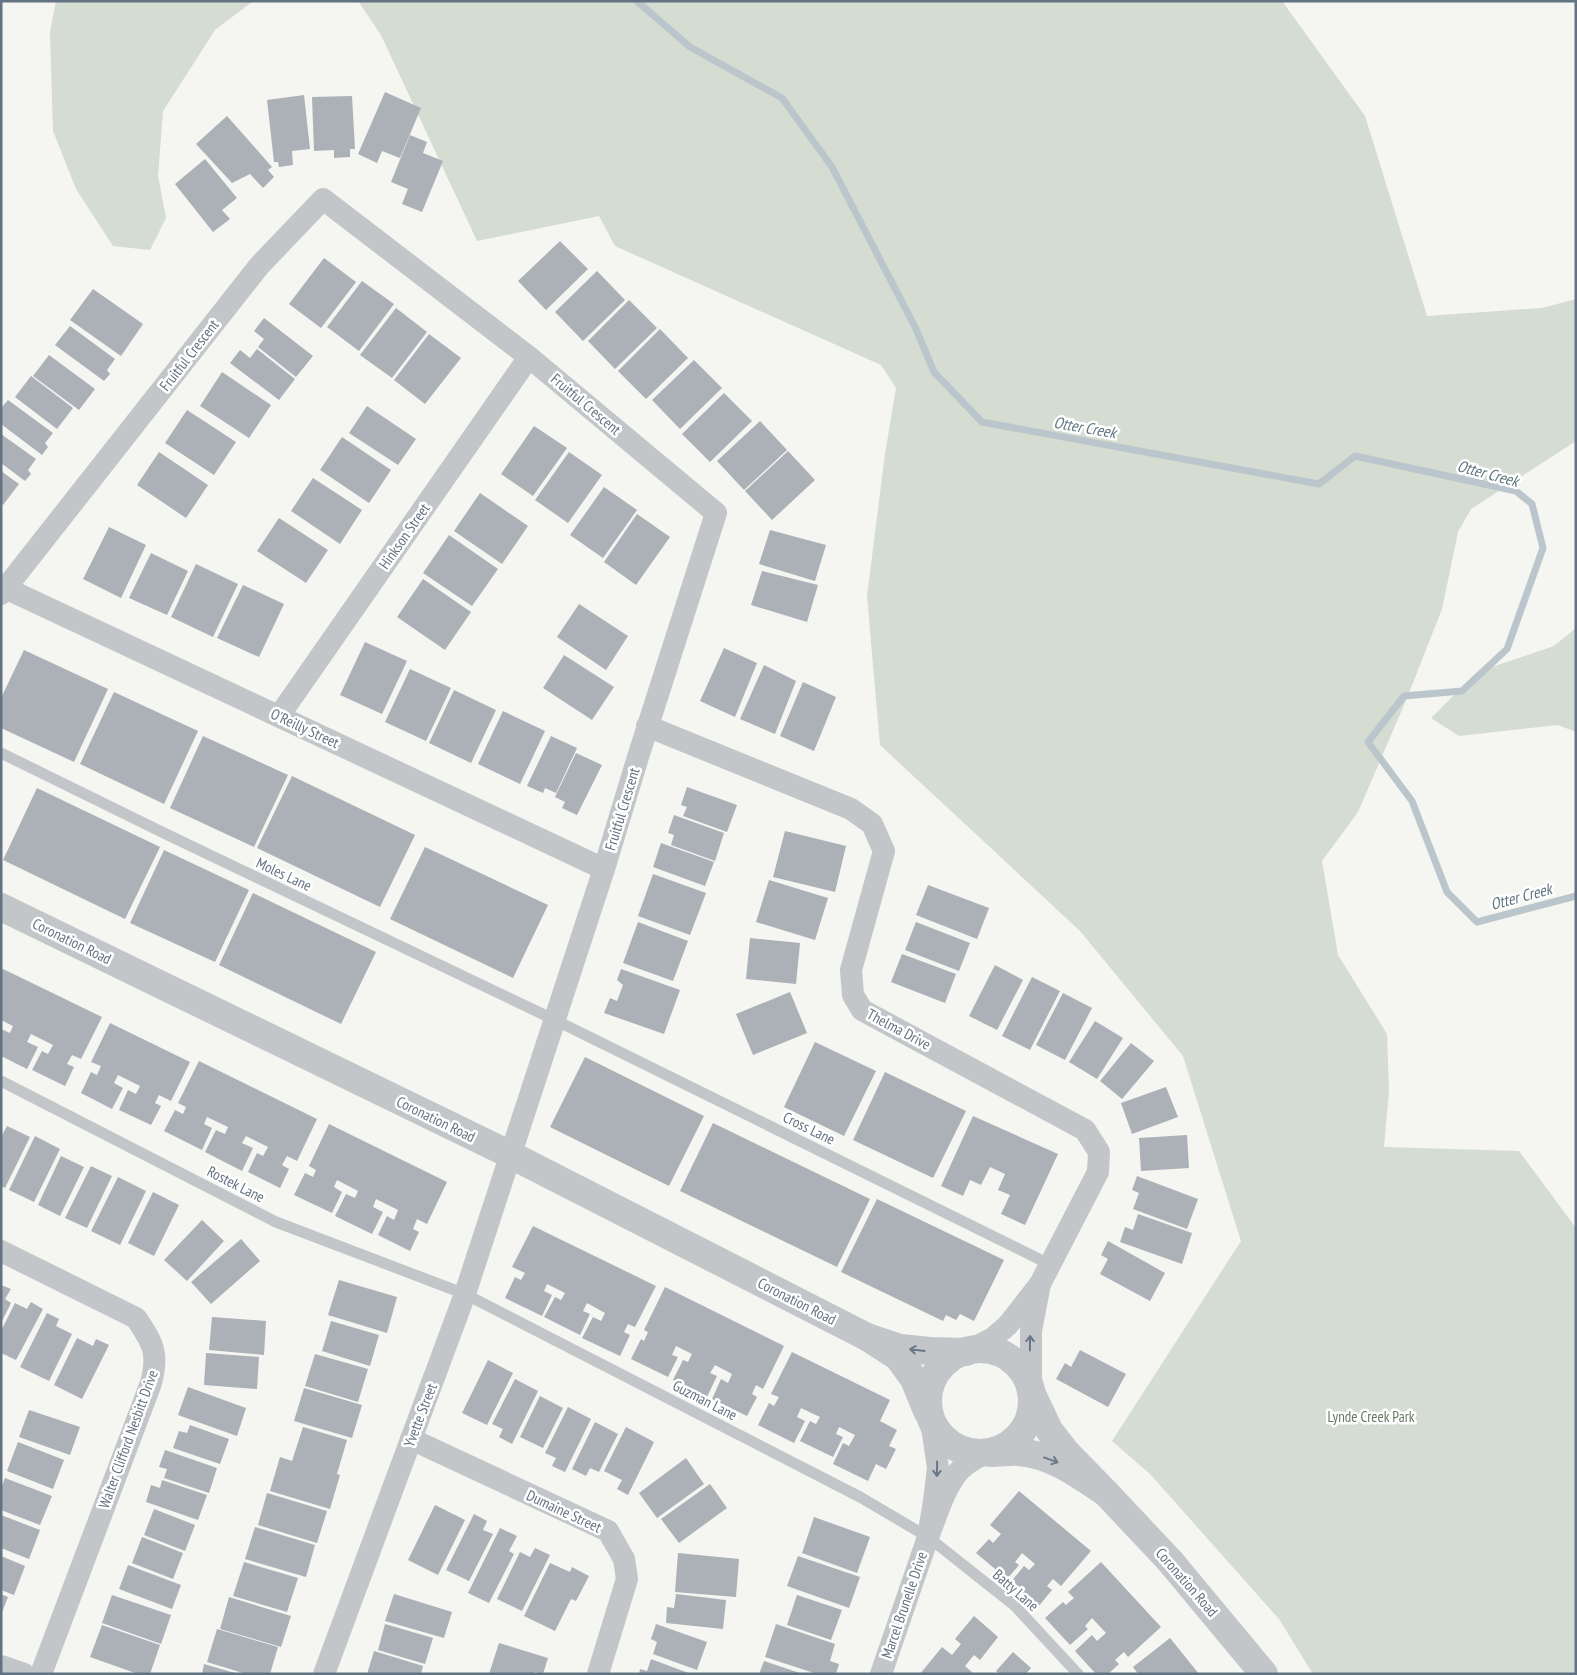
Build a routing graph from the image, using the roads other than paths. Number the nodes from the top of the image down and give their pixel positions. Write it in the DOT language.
graph roads {
  1 [pos="529,357"];
  2 [pos="2,589"];
  3 [pos="279,716"];
  4 [pos="648,726"];
  5 [pos="1,753"];
  6 [pos="604,869"];
  7 [pos="1,907"];
  8 [pos="555,1020"];
  9 [pos="1,1082"];
  10 [pos="511,1155"];
  11 [pos="1,1251"];
  12 [pos="1044,1274"];
  13 [pos="465,1294"];
  14 [pos="867,1337"];
  15 [pos="966,1352"];
  16 [pos="1031,1392"];
  17 [pos="931,1420"];
  18 [pos="411,1439"];
  19 [pos="986,1453"];
  20 [pos="1106,1493"];
  21 [pos="928,1537"];
  22 [pos="1,1666"];
  23 [pos="24,1674"];
  24 [pos="41,1674"];
  25 [pos="324,1674"];
  26 [pos="598,1674"];
  27 [pos="881,1674"];
  28 [pos="1078,1674"];
  29 [pos="1264,1674"];
  1 -- 2 [label="street, Fruitful Crescent"];
  1 -- 3 [label="street, Hinkson Street"];
  1 -- 4 [label="street, Fruitful Crescent"];
  2 -- 3 [label="street, O'Reilly Street"];
  3 -- 6 [label="street, O'Reilly Street"];
  4 -- 6 [label="street, Fruitful Crescent"];
  4 -- 12 [label="street, Thelma Drive"];
  5 -- 8 [label="lane, Moles Lane"];
  6 -- 8 [label="street, Fruitful Crescent"];
  7 -- 10 [label="street, Coronation Road"];
  8 -- 10 [label="street, Fruitful Crescent"];
  8 -- 12 [label="lane, Cross Lane"];
  9 -- 13 [label="lane, Rostek Lane"];
  10 -- 13 [label="street, Yvette Street"];
  10 -- 14 [label="street, Coronation Road"];
  11 -- 24 [label="street, Walter Clifford Nesbitt Drive"];
  12 -- 15 [label="street, Thelma Drive"];
  16 -- 12 [label="street, Thelma Drive, one-way"];
  13 -- 18 [label="street, Yvette Street"];
  13 -- 21 [label="lane, Guzman Lane"];
  15 -- 14 [label="street, Coronation Road, one-way"];
  14 -- 17 [label="street, Coronation Road"];
  15 -- 16 [label="street"];
  15 -- 17 [label="street"];
  16 -- 19 [label="street"];
  16 -- 20 [label="street, Coronation Road"];
  17 -- 19 [label="street"];
  17 -- 21 [label="street, Marcel Brunelle Drive, one-way"];
  18 -- 25 [label="street, Yvette Street"];
  18 -- 26 [label="street, Dumaine Street"];
  19 -- 20 [label="street, Coronation Road, one-way"];
  19 -- 21 [label="street, Marcel Brunelle Drive"];
  20 -- 29 [label="street, Coronation Road"];
  21 -- 27 [label="street, Marcel Brunelle Drive"];
  21 -- 28 [label="lane, Batty Lane"];
  22 -- 23 [label="street"];
}
